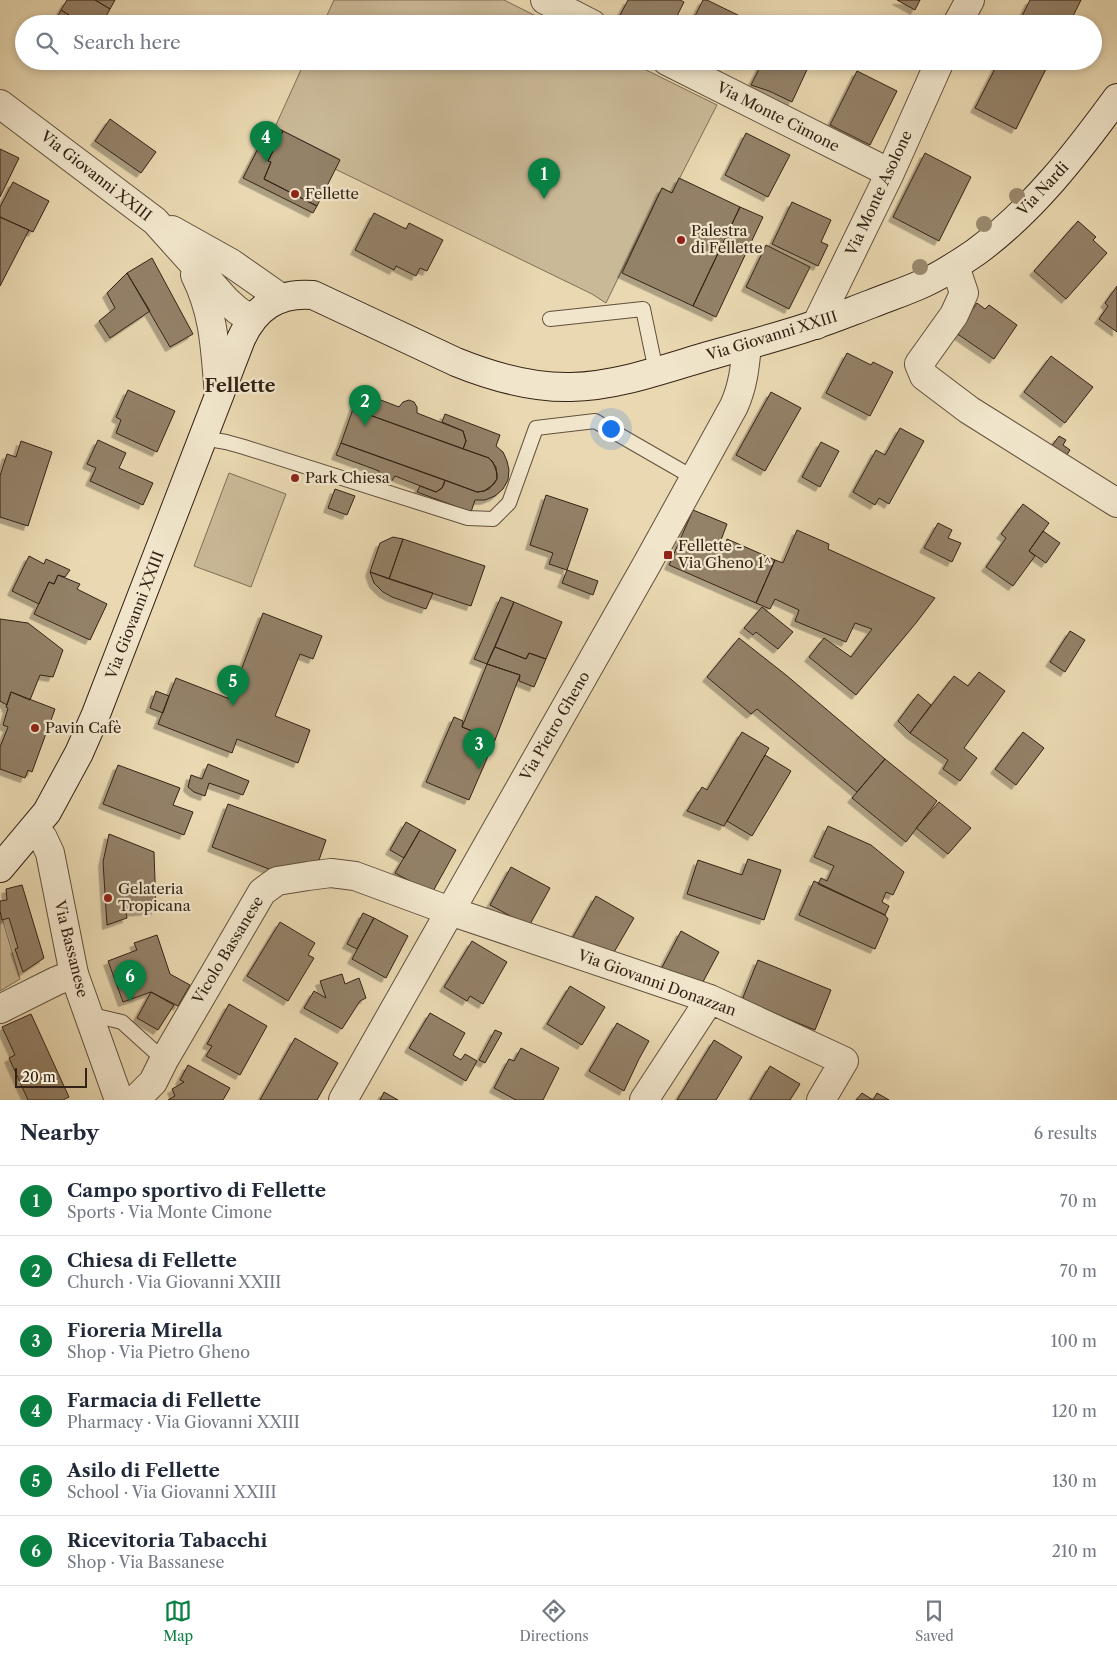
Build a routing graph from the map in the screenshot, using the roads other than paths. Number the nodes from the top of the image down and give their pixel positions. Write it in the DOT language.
graph roads {
  1 [pos="544,0"];
  2 [pos="970,0"];
  3 [pos="574,15"];
  4 [pos="962,15"];
  5 [pos="685,70"];
  6 [pos="936,70"];
  7 [pos="1117,98"];
  8 [pos="0,104"];
  9 [pos="890,173"];
  10 [pos="154,221"];
  11 [pos="186,256"];
  12 [pos="955,266"];
  13 [pos="281,298"];
  14 [pos="550,319"];
  15 [pos="252,320"];
  16 [pos="816,325"];
  17 [pos="747,345"];
  18 [pos="656,371"];
  19 [pos="219,395"];
  20 [pos="203,438"];
  21 [pos="694,478"];
  22 [pos="1117,503"];
  23 [pos="35,828"];
  24 [pos="0,868"];
  25 [pos="450,911"];
  26 [pos="74,974"];
  27 [pos="710,999"];
  28 [pos="0,1009"];
  29 [pos="88,1014"];
  30 [pos="164,1060"];
  31 [pos="119,1100"];
  32 [pos="135,1100"];
  33 [pos="343,1100"];
  34 [pos="644,1100"];
  35 [pos="821,1100"];
  1 -- 3 [label="street"];
  2 -- 4 [label="street"];
  5 -- 9 [label="street, Via Monte Cimone"];
  6 -- 9 [label="street, Via Monte Asolone"];
  7 -- 12 [label="street, Via Nardi"];
  8 -- 10 [label="street, Via Giovanni XXIII"];
  9 -- 16 [label="street, Via Monte Asolone"];
  10 -- 11 [label="street, Via Giovanni XXIII"];
  10 -- 13 [label="street"];
  11 -- 15 [label="street, Via Giovanni XXIII"];
  11 -- 19 [label="street, Via Giovanni XXIII"];
  12 -- 16 [label="street, Via Giovanni XXIII"];
  12 -- 22 [label="street"];
  13 -- 15 [label="street, Via Giovanni XXIII"];
  13 -- 18 [label="street, Via Giovanni XXIII"];
  14 -- 18 [label="lane"];
  15 -- 19 [label="street, Via Giovanni XXIII"];
  16 -- 17 [label="street, Via Giovanni XXIII"];
  17 -- 18 [label="street, Via Giovanni XXIII"];
  17 -- 21 [label="street, Via Pietro Gheno"];
  19 -- 20 [label="street, Via Giovanni XXIII"];
  20 -- 21 [label="lane"];
  20 -- 23 [label="street, Via Giovanni XXIII"];
  21 -- 25 [label="street, Via Pietro Gheno"];
  23 -- 24 [label="street, Via Giovanni XXIII"];
  23 -- 26 [label="street, Via Bassanese"];
  25 -- 27 [label="street, Via Giovanni Donazzan"];
  25 -- 30 [label="street, Vicolo Bassanese"];
  25 -- 33 [label="street, Via Pietro Gheno"];
  26 -- 28 [label="street"];
  26 -- 29 [label="street, Via Bassanese"];
  27 -- 34 [label="street"];
  27 -- 35 [label="street, Via Giovanni Donazzan"];
  29 -- 30 [label="lane"];
  29 -- 31 [label="street, Via Bassanese"];
  30 -- 32 [label="street, Vicolo Bassanese"];
}
